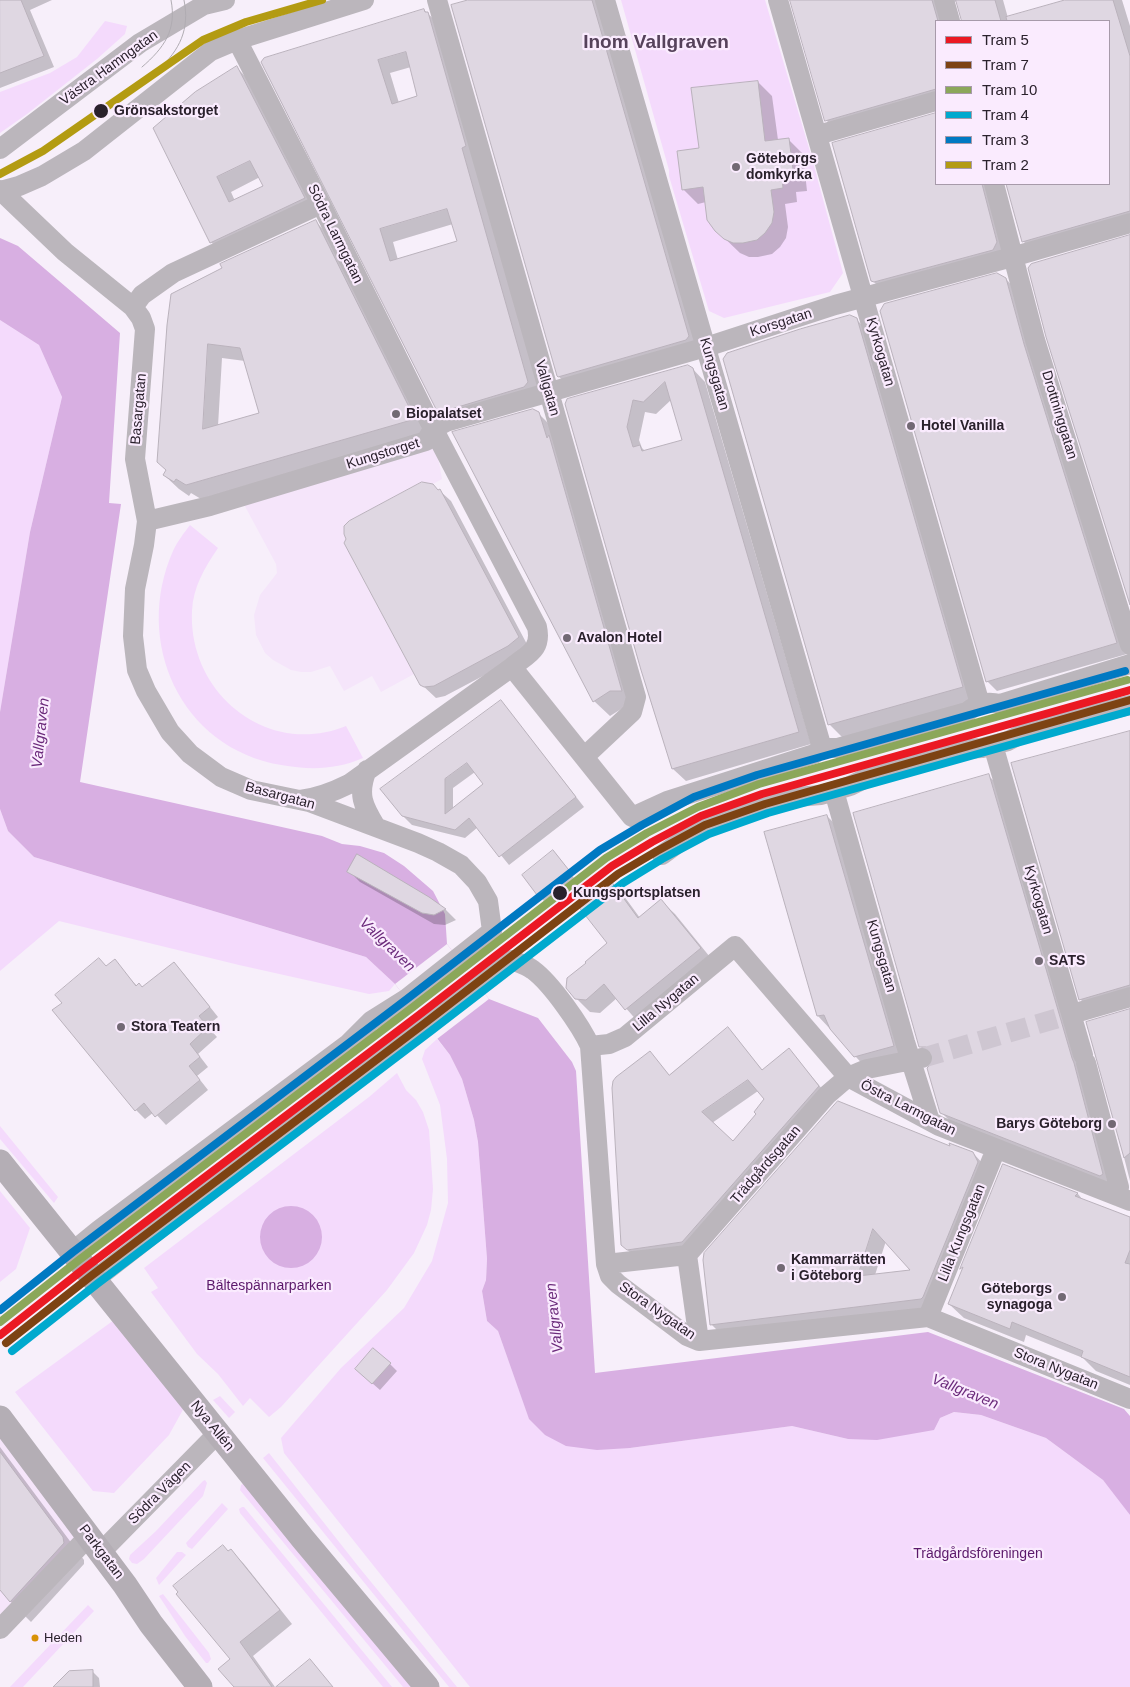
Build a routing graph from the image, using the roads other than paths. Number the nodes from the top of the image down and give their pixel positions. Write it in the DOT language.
graph roads {
  1 [pos="364,0"];
  2 [pos="437,0"];
  3 [pos="605,0"];
  4 [pos="778,0"];
  5 [pos="944,0"];
  6 [pos="214,1"];
  7 [pos="950,20"];
  8 [pos="237,40"];
  9 [pos="935,101"];
  10 [pos="818,136"];
  11 [pos="0,149"];
  12 [pos="994,185"];
  13 [pos="1,191"];
  14 [pos="322,204"];
  15 [pos="1130,223"];
  16 [pos="1012,257"];
  17 [pos="864,298"];
  18 [pos="132,307"];
  19 [pos="706,347"];
  20 [pos="548,393"];
  21 [pos="433,429"];
  22 [pos="147,521"];
  23 [pos="1130,645"];
  24 [pos="1130,664"];
  25 [pos="512,667"];
  26 [pos="980,704"];
  27 [pos="1130,704"];
  28 [pos="993,745"];
  29 [pos="822,748"];
  30 [pos="584,757"];
  31 [pos="368,770"];
  32 [pos="834,791"];
  33 [pos="300,800"];
  34 [pos="376,827"];
  35 [pos="662,855"];
  36 [pos="735,946"];
  37 [pos="1130,997"];
  38 [pos="1072,1014"];
  39 [pos="590,1046"];
  40 [pos="917,1060"];
  41 [pos="848,1077"];
  42 [pos="930,1121"];
  43 [pos="996,1149"];
  44 [pos="0,1162"];
  45 [pos="1123,1198"];
  46 [pos="72,1252"];
  47 [pos="687,1254"];
  48 [pos="606,1264"];
  49 [pos="94,1280"];
  50 [pos="928,1317"];
  51 [pos="699,1341"];
  52 [pos="1130,1399"];
  53 [pos="0,1418"];
  54 [pos="218,1433"];
  55 [pos="95,1544"];
  56 [pos="0,1629"];
  57 [pos="200,1687"];
  58 [pos="427,1687"];
  1 -- 8 [label="street"];
  2 -- 20 [label="street, Vallgatan"];
  3 -- 19 [label="street, Kungsgatan"];
  4 -- 10 [label="street, Kyrkogatan"];
  5 -- 7 [label="street"];
  6 -- 11 [label="street, Västra Hamngatan"];
  8 -- 13 [label="street"];
  8 -- 14 [label="street, Södra Larmgatan"];
  9 -- 10 [label="street"];
  10 -- 17 [label="street, Kyrkogatan"];
  12 -- 16 [label="street, Drottninggatan"];
  13 -- 18 [label="street"];
  14 -- 18 [label="street"];
  14 -- 21 [label="street, Södra Larmgatan"];
  15 -- 16 [label="street, Korsgatan"];
  16 -- 17 [label="street, Korsgatan"];
  16 -- 23 [label="street, Drottninggatan"];
  17 -- 19 [label="street, Korsgatan"];
  17 -- 26 [label="street, Kyrkogatan"];
  18 -- 22 [label="street, Basargatan"];
  19 -- 20 [label="street, Korsgatan"];
  19 -- 29 [label="street, Kungsgatan"];
  20 -- 21 [label="street, Korsgatan"];
  20 -- 30 [label="street, Vallgatan"];
  21 -- 22 [label="street, Kungstorget"];
  21 -- 25 [label="street, Kungstorget"];
  22 -- 33 [label="street, Basargatan"];
  24 -- 26 [label="street"];
  25 -- 30 [label="street"];
  25 -- 31 [label="street, Kungstorget"];
  26 -- 29 [label="street"];
  27 -- 28 [label="street"];
  28 -- 32 [label="street"];
  28 -- 38 [label="street, Kyrkogatan"];
  29 -- 30 [label="street"];
  31 -- 33 [label="street, Kungstorget"];
  31 -- 34 [label="street"];
  32 -- 35 [label="street"];
  32 -- 40 [label="street, Kungsgatan"];
  33 -- 34 [label="street, Basargatan"];
  34 -- 46 [label="street, Basargatan"];
  36 -- 39 [label="street, Lilla Nygatan"];
  36 -- 41 [label="street, Östra Larmgatan"];
  37 -- 38 [label="street"];
  38 -- 45 [label="street, Kyrkogatan"];
  39 -- 48 [label="street, Stora Nygatan"];
  39 -- 49 [label="street, Stora Nygatan"];
  40 -- 41 [label="street"];
  40 -- 42 [label="street, Kungsgatan"];
  41 -- 42 [label="street, Östra Larmgatan"];
  41 -- 47 [label="street, Trädgårdsgatan"];
  42 -- 43 [label="street, Östra Larmgatan"];
  43 -- 45 [label="street, Östra Larmgatan"];
  43 -- 50 [label="street, Lilla Kungsgatan"];
  44 -- 46 [label="main road, Nya Allén"];
  46 -- 49 [label="main road, Nya Allén"];
  47 -- 48 [label="street"];
  47 -- 51 [label="street"];
  48 -- 51 [label="street, Stora Nygatan"];
  49 -- 54 [label="main road, Nya Allén"];
  50 -- 51 [label="street, Stora Nygatan"];
  50 -- 52 [label="street, Stora Nygatan"];
  53 -- 55 [label="main road, Parkgatan"];
  54 -- 55 [label="street, Södra Vägen"];
  54 -- 58 [label="main road, Nya Allén"];
  55 -- 56 [label="street, Södra Vägen"];
  55 -- 57 [label="main road, Parkgatan"];
}
